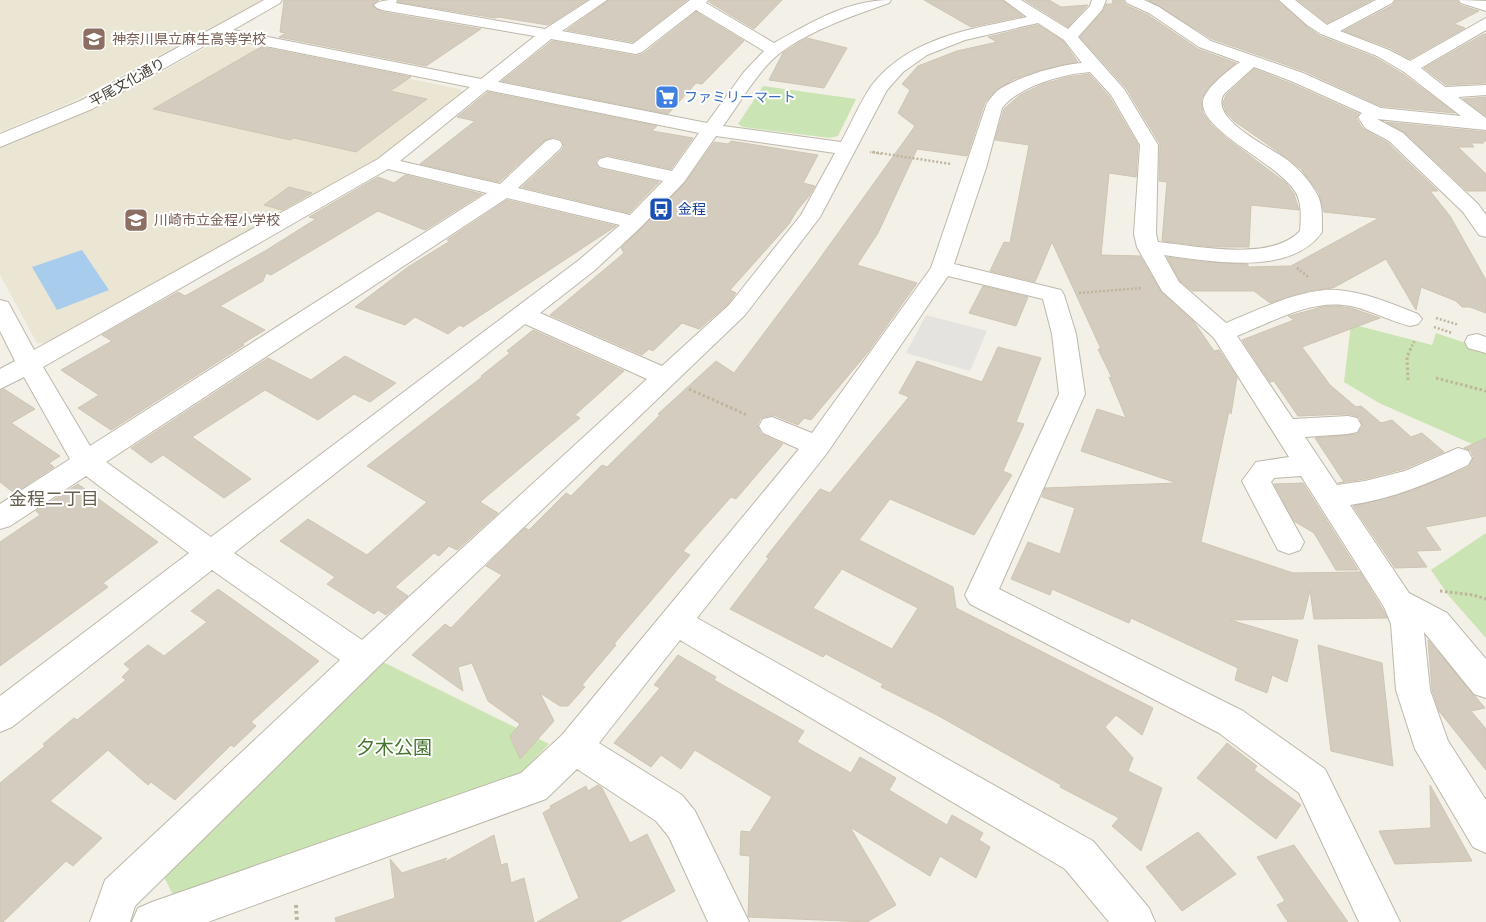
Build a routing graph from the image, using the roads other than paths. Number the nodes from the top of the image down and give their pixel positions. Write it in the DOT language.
graph roads {
  1 [pos="275,0"];
  2 [pos="390,0"];
  3 [pos="600,0"];
  4 [pos="884,0"];
  5 [pos="1011,0"];
  6 [pos="1099,0"];
  7 [pos="1167,0"];
  8 [pos="1286,0"];
  9 [pos="1386,0"];
  10 [pos="1466,0"];
  11 [pos="698,2"];
  12 [pos="1140,3"];
  13 [pos="1486,6"];
  14 [pos="1041,18"];
  15 [pos="1486,23"];
  16 [pos="1327,31"];
  17 [pos="218,32"];
  18 [pos="549,34"];
  19 [pos="1070,37"];
  20 [pos="774,50"];
  21 [pos="1252,61"];
  22 [pos="1094,68"];
  23 [pos="1410,68"];
  24 [pos="482,85"];
  25 [pos="1486,90"];
  26 [pos="1442,92"];
  27 [pos="1377,113"];
  28 [pos="1484,126"];
  29 [pos="712,130"];
  30 [pos="0,141"];
  31 [pos="553,145"];
  32 [pos="846,149"];
  33 [pos="384,163"];
  34 [pos="607,163"];
  35 [pos="676,178"];
  36 [pos="504,191"];
  37 [pos="635,222"];
  38 [pos="1486,231"];
  39 [pos="1148,247"];
  40 [pos="942,268"];
  41 [pos="0,307"];
  42 [pos="525,315"];
  43 [pos="1416,321"];
  44 [pos="1223,333"];
  45 [pos="29,364"];
  46 [pos="666,378"];
  47 [pos="0,380"];
  48 [pos="1348,425"];
  49 [pos="772,426"];
  50 [pos="1286,429"];
  51 [pos="817,446"];
  52 [pos="1458,458"];
  53 [pos="86,462"];
  54 [pos="1309,466"];
  55 [pos="1330,497"];
  56 [pos="0,518"];
  57 [pos="1289,542"];
  58 [pos="211,554"];
  59 [pos="1398,602"];
  60 [pos="675,621"];
  61 [pos="364,659"];
  62 [pos="1486,683"];
  63 [pos="0,716"];
  64 [pos="574,748"];
  65 [pos="1486,834"];
  66 [pos="110,922"];
  67 [pos="152,922"];
  68 [pos="729,922"];
  69 [pos="1135,922"];
  70 [pos="1380,922"];
  1 -- 17 [label="street, 平尾文化通り"];
  2 -- 18 [label="street"];
  3 -- 18 [label="street"];
  4 -- 20 [label="street"];
  5 -- 14 [label="street"];
  6 -- 19 [label="street"];
  7 -- 12 [label="street"];
  8 -- 16 [label="street"];
  9 -- 16 [label="street"];
  10 -- 13 [label="street"];
  11 -- 18 [label="street"];
  11 -- 20 [label="street"];
  12 -- 21 [label="street"];
  14 -- 19 [label="street"];
  14 -- 32 [label="street"];
  15 -- 23 [label="street"];
  16 -- 23 [label="street"];
  17 -- 24 [label="street"];
  17 -- 30 [label="street, 平尾文化通り"];
  18 -- 24 [label="street"];
  19 -- 22 [label="street"];
  20 -- 29 [label="street"];
  21 -- 27 [label="street"];
  21 -- 39 [label="street"];
  22 -- 39 [label="street"];
  22 -- 40 [label="street"];
  23 -- 26 [label="street"];
  24 -- 29 [label="street"];
  24 -- 33 [label="street"];
  25 -- 26 [label="street"];
  26 -- 28 [label="street"];
  27 -- 28 [label="street"];
  27 -- 38 [label="street"];
  29 -- 32 [label="street"];
  29 -- 35 [label="street"];
  31 -- 36 [label="street"];
  32 -- 46 [label="street"];
  33 -- 36 [label="street"];
  33 -- 45 [label="street"];
  34 -- 35 [label="street"];
  35 -- 37 [label="street"];
  36 -- 37 [label="street"];
  36 -- 53 [label="street"];
  37 -- 42 [label="street"];
  39 -- 44 [label="street"];
  40 -- 51 [label="street"];
  40 -- 70 [label="street"];
  41 -- 45 [label="street"];
  42 -- 46 [label="street"];
  42 -- 58 [label="street"];
  43 -- 44 [label="street"];
  44 -- 50 [label="street"];
  45 -- 47 [label="street"];
  45 -- 53 [label="street"];
  46 -- 61 [label="street"];
  48 -- 50 [label="street"];
  49 -- 51 [label="street"];
  50 -- 54 [label="street"];
  51 -- 60 [label="street"];
  52 -- 55 [label="street"];
  53 -- 56 [label="street"];
  53 -- 58 [label="street"];
  54 -- 55 [label="street"];
  54 -- 57 [label="street"];
  55 -- 59 [label="street"];
  58 -- 61 [label="street"];
  58 -- 63 [label="street"];
  59 -- 62 [label="street"];
  59 -- 65 [label="street"];
  60 -- 64 [label="street"];
  60 -- 69 [label="street"];
  61 -- 66 [label="street"];
  64 -- 67 [label="street"];
  64 -- 68 [label="street"];
}
